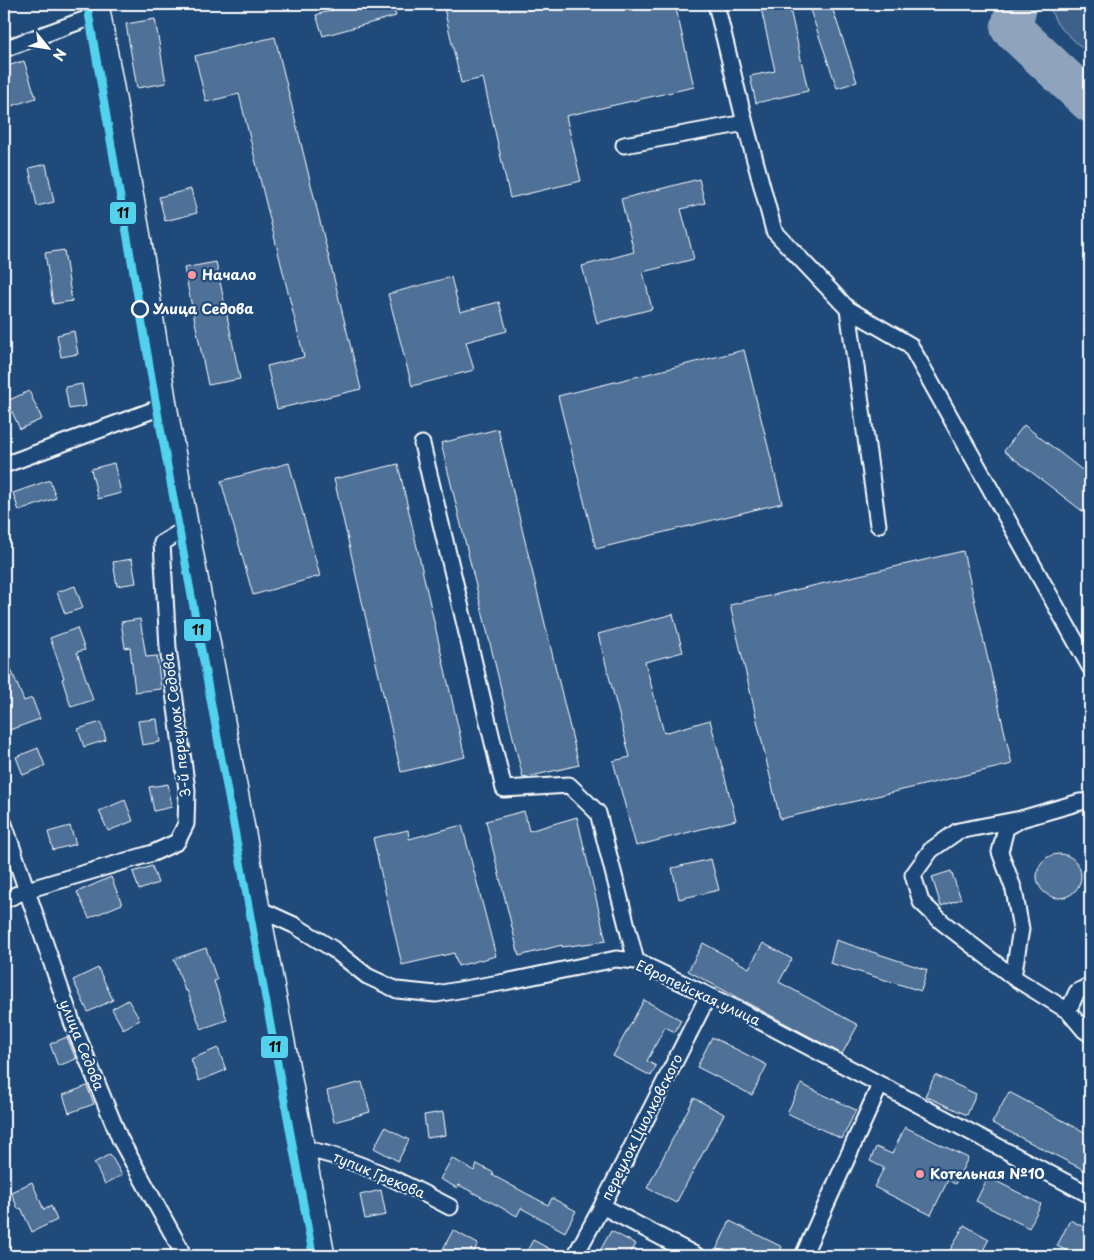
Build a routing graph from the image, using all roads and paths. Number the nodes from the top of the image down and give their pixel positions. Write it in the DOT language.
graph roads {
  1 [pos="716,4"];
  2 [pos="100,8"];
  3 [pos="4,49"];
  4 [pos="745,123"];
  5 [pos="624,145"];
  6 [pos="848,309"];
  7 [pos="167,404"];
  8 [pos="422,444"];
  9 [pos="4,465"];
  10 [pos="878,525"];
  11 [pos="189,529"];
  12 [pos="1090,667"];
  13 [pos="1090,801"];
  14 [pos="1021,819"];
  15 [pos="4,824"];
  16 [pos="27,890"];
  17 [pos="4,900"];
  18 [pos="259,909"];
  19 [pos="636,962"];
  20 [pos="1014,977"];
  21 [pos="1090,985"];
  22 [pos="708,996"];
  23 [pos="1068,1012"];
  24 [pos="1090,1034"];
  25 [pos="880,1086"];
  26 [pos="306,1148"];
  27 [pos="1090,1195"];
  28 [pos="602,1206"];
  29 [pos="450,1207"];
  30 [pos="183,1256"];
  31 [pos="325,1256"];
  32 [pos="575,1256"];
  33 [pos="697,1256"];
  34 [pos="803,1256"];
  1 -- 4 [label="street"];
  2 -- 3 [label="street"];
  2 -- 7 [label="main road"];
  4 -- 5 [label="street"];
  4 -- 6 [label="street"];
  6 -- 10 [label="street"];
  6 -- 12 [label="street"];
  7 -- 9 [label="street"];
  7 -- 11 [label="main road"];
  8 -- 19 [label="street"];
  11 -- 16 [label="street, 3-й переулок Седова"];
  11 -- 18 [label="main road"];
  13 -- 14 [label="street"];
  14 -- 20 [label="street"];
  14 -- 20 [label="street"];
  15 -- 16 [label="street, улица Седова"];
  16 -- 17 [label="street, 3-й переулок Седова"];
  16 -- 30 [label="street, улица Седова"];
  18 -- 19 [label="street, Европейская улица"];
  18 -- 26 [label="main road"];
  19 -- 22 [label="street, Европейская улица"];
  20 -- 23 [label="street"];
  21 -- 23 [label="street"];
  22 -- 25 [label="street, Европейская улица"];
  22 -- 28 [label="street, переулок Циолковского"];
  23 -- 24 [label="street"];
  25 -- 27 [label="street, Европейская улица"];
  25 -- 34 [label="street"];
  26 -- 29 [label="street, тупик Грекова"];
  26 -- 31 [label="main road"];
  28 -- 32 [label="street, переулок Циолковского"];
  28 -- 33 [label="street"];
}
